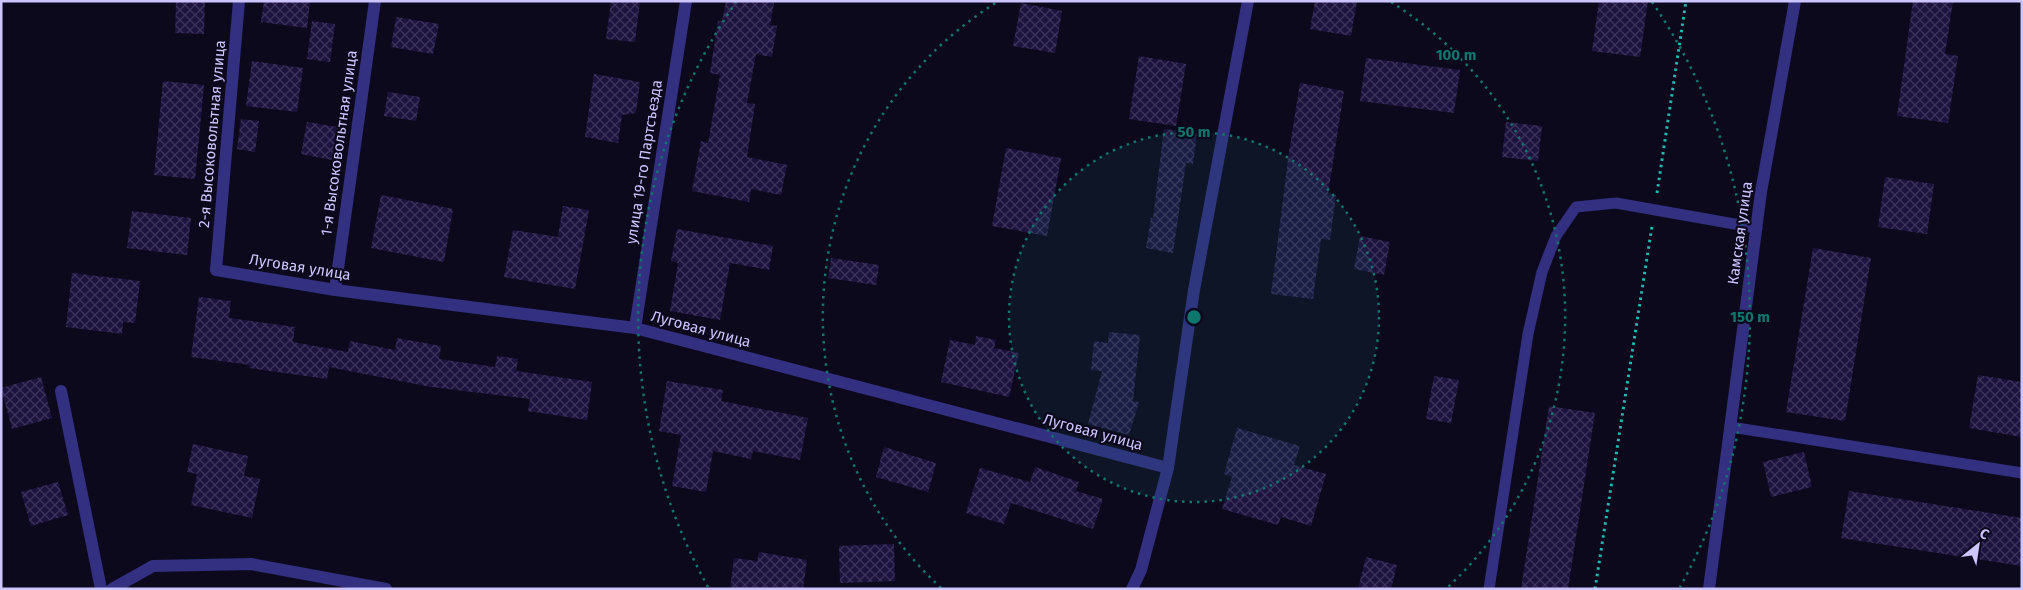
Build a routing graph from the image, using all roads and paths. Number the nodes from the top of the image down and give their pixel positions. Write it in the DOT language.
graph roads {
  1 [pos="239,1"];
  2 [pos="375,1"];
  3 [pos="686,1"];
  4 [pos="1248,1"];
  5 [pos="1686,1"];
  6 [pos="1795,1"];
  7 [pos="1654,210"];
  8 [pos="1757,228"];
  9 [pos="216,270"];
  10 [pos="334,290"];
  11 [pos="635,328"];
  12 [pos="61,391"];
  13 [pos="1731,427"];
  14 [pos="1168,468"];
  15 [pos="2022,473"];
  16 [pos="102,589"];
  17 [pos="112,589"];
  18 [pos="386,589"];
  19 [pos="1132,589"];
  20 [pos="1489,589"];
  21 [pos="1595,589"];
  22 [pos="1709,589"];
  1 -- 9 [label="street, 2-я Высоковольтная улица"];
  2 -- 10 [label="street, 1-я Высоковольтная улица"];
  3 -- 11 [label="street, улица 19-го Партсъезда"];
  4 -- 14 [label="street"];
  5 -- 7 [label="path"];
  6 -- 8 [label="street, Камская улица"];
  7 -- 8 [label="lane"];
  7 -- 20 [label="lane"];
  7 -- 21 [label="path"];
  8 -- 13 [label="street, Камская улица"];
  9 -- 10 [label="street, Луговая улица"];
  10 -- 11 [label="street, Луговая улица"];
  11 -- 14 [label="street, Луговая улица"];
  12 -- 16 [label="street"];
  13 -- 15 [label="lane"];
  13 -- 22 [label="street, Камская улица"];
  14 -- 19 [label="street"];
  17 -- 18 [label="street"];
}
